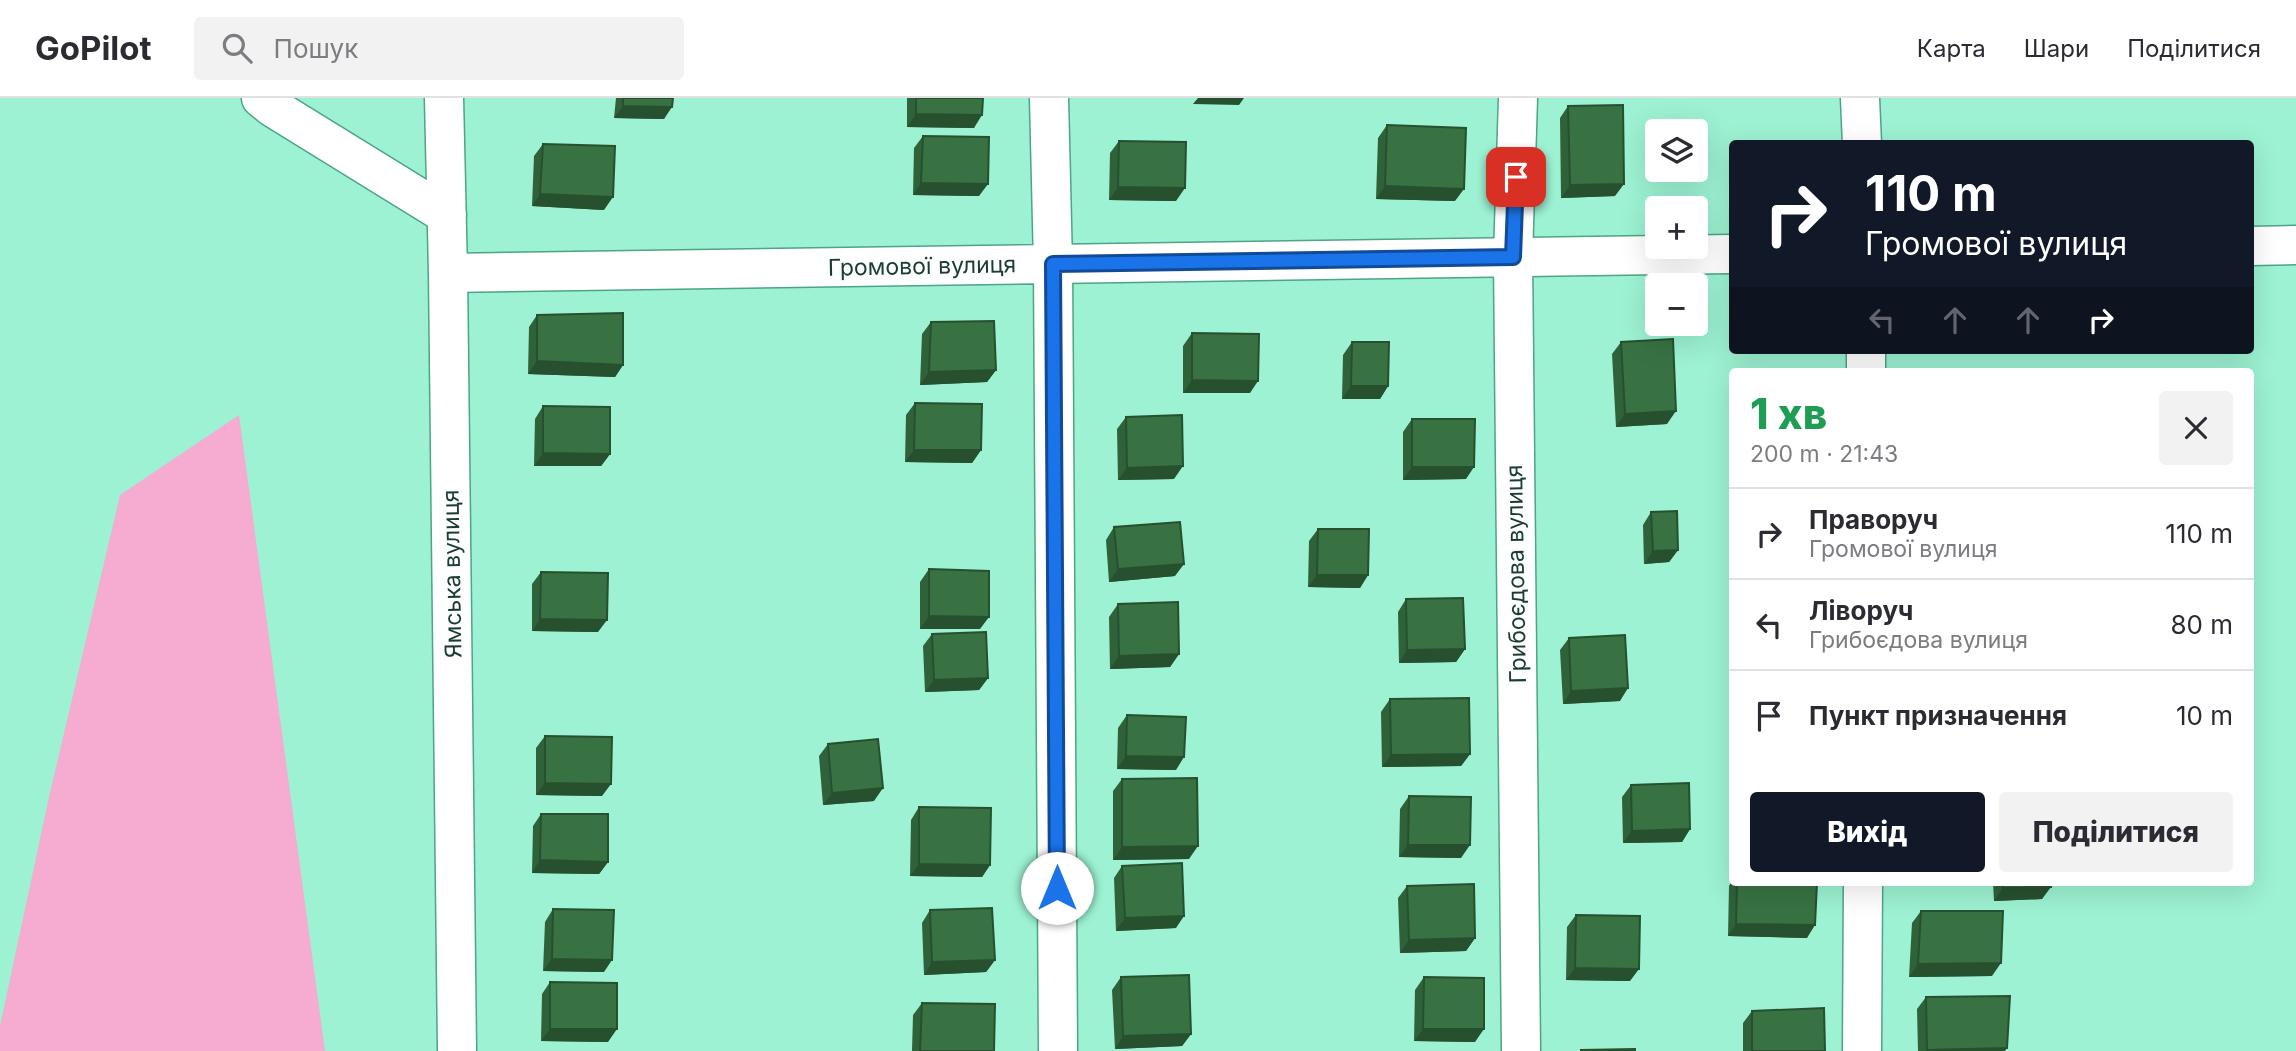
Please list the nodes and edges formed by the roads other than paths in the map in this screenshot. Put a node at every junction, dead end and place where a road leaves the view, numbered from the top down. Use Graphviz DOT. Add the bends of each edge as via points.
graph roads {
  1 [pos="261,98"];
  2 [pos="443,98"];
  3 [pos="1049,98"];
  4 [pos="1518,98"];
  5 [pos="1860,98"];
  6 [pos="1861,140"];
  7 [pos="447,215"];
  8 [pos="2296,245"];
  9 [pos="2254,246"];
  10 [pos="1729,254"];
  11 [pos="1513,257"];
  12 [pos="1053,264"];
  13 [pos="448,273"];
  14 [pos="1863,886"];
  15 [pos="457,1051"];
  16 [pos="1058,1051"];
  17 [pos="1521,1051"];
  18 [pos="1862,1051"];
  1 -- 7 [label="street"];
  2 -- 7 [label="street, Ямська вулиця"];
  3 -- 12 [label="street"];
  4 -- 11 [label="street, Грибоєдова вулиця"];
  5 -- 6 [label="street"];
  7 -- 13 [label="street, Ямська вулиця"];
  8 -- 9 [label="street"];
  10 -- 11 [label="street, Громової вулиця"];
  11 -- 12 [label="street, Громової вулиця"];
  11 -- 17 [label="street, Грибоєдова вулиця"];
  12 -- 13 [label="street, Громової вулиця"];
  12 -- 16 [label="street"];
  13 -- 15 [label="street, Ямська вулиця"];
  14 -- 18 [label="street"];
}
